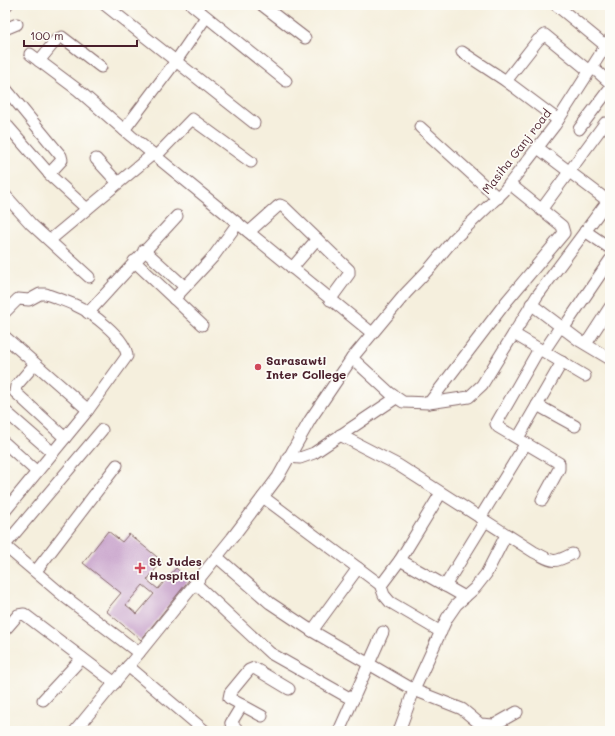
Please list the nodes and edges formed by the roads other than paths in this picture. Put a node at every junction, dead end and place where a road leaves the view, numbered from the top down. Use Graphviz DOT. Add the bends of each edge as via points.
graph roads {
  1 [pos="105,5"];
  2 [pos="192,5"];
  3 [pos="262,5"];
  4 [pos="556,5"];
  5 [pos="206,17"];
  6 [pos="18,24"];
  7 [pos="5,29"];
  8 [pos="305,38"];
  9 [pos="608,42"];
  10 [pos="462,52"];
  11 [pos="30,54"];
  12 [pos="39,61"];
  13 [pos="176,61"];
  14 [pos="101,67"];
  15 [pos="590,69"];
  16 [pos="286,81"];
  17 [pos="506,81"];
  18 [pos="610,83"];
  19 [pos="5,88"];
  20 [pos="610,88"];
  21 [pos="558,120"];
  22 [pos="5,123"];
  23 [pos="254,123"];
  24 [pos="606,123"];
  25 [pos="420,127"];
  26 [pos="579,129"];
  27 [pos="124,130"];
  28 [pos="538,148"];
  29 [pos="155,155"];
  30 [pos="96,159"];
  31 [pos="251,162"];
  32 [pos="570,172"];
  33 [pos="49,174"];
  34 [pos="118,183"];
  35 [pos="510,184"];
  36 [pos="5,195"];
  37 [pos="498,198"];
  38 [pos="609,199"];
  39 [pos="87,209"];
  40 [pos="541,210"];
  41 [pos="177,216"];
  42 [pos="238,223"];
  43 [pos="585,231"];
  44 [pos="249,232"];
  45 [pos="317,239"];
  46 [pos="50,240"];
  47 [pos="610,248"];
  48 [pos="144,250"];
  49 [pos="610,260"];
  50 [pos="134,262"];
  51 [pos="292,268"];
  52 [pos="89,277"];
  53 [pos="185,286"];
  54 [pos="174,299"];
  55 [pos="330,300"];
  56 [pos="531,304"];
  57 [pos="610,307"];
  58 [pos="5,312"];
  59 [pos="88,313"];
  60 [pos="202,324"];
  61 [pos="562,328"];
  62 [pos="372,333"];
  63 [pos="514,334"];
  64 [pos="5,337"];
  65 [pos="586,344"];
  66 [pos="542,350"];
  67 [pos="352,358"];
  68 [pos="610,359"];
  69 [pos="562,362"];
  70 [pos="35,364"];
  71 [pos="585,376"];
  72 [pos="396,398"];
  73 [pos="429,403"];
  74 [pos="537,405"];
  75 [pos="88,410"];
  76 [pos="5,411"];
  77 [pos="575,426"];
  78 [pos="102,430"];
  79 [pos="340,435"];
  80 [pos="65,438"];
  81 [pos="522,441"];
  82 [pos="5,443"];
  83 [pos="53,453"];
  84 [pos="288,457"];
  85 [pos="117,465"];
  86 [pos="37,472"];
  87 [pos="441,493"];
  88 [pos="263,497"];
  89 [pos="542,500"];
  90 [pos="5,510"];
  91 [pos="483,520"];
  92 [pos="506,534"];
  93 [pos="5,545"];
  94 [pos="572,554"];
  95 [pos="217,557"];
  96 [pos="400,560"];
  97 [pos="358,568"];
  98 [pos="36,571"];
  99 [pos="196,584"];
  100 [pos="380,584"];
  101 [pos="445,586"];
  102 [pos="465,598"];
  103 [pos="5,630"];
  104 [pos="312,631"];
  105 [pos="383,632"];
  106 [pos="441,632"];
  107 [pos="139,654"];
  108 [pos="82,658"];
  109 [pos="370,664"];
  110 [pos="128,666"];
  111 [pos="115,683"];
  112 [pos="289,689"];
  113 [pos="414,690"];
  114 [pos="43,700"];
  115 [pos="353,700"];
  116 [pos="242,705"];
  117 [pos="517,712"];
  118 [pos="262,716"];
  119 [pos="192,727"];
  120 [pos="74,731"];
  121 [pos="205,731"];
  122 [pos="240,731"];
  123 [pos="339,731"];
  124 [pos="399,731"];
  1 -- 13 [label="street"];
  2 -- 5 [label="street"];
  3 -- 8 [label="street"];
  4 -- 9 [label="street"];
  5 -- 13 [label="street"];
  5 -- 16 [label="street"];
  6 -- 7 [label="street"];
  9 -- 15 [label="street, Masiha Ganj road"];
  10 -- 17 [label="street"];
  11 -- 12 [label="street"];
  12 -- 14 [label="street" via="57,38 62,38"];
  12 -- 27 [label="street" via="78,90"];
  13 -- 23 [label="street"];
  13 -- 27 [label="street"];
  15 -- 17 [label="street" via="545,35 538,40"];
  15 -- 18 [label="street"];
  15 -- 21 [label="street, Masiha Ganj road"];
  17 -- 21 [label="street"];
  19 -- 33 [label="street" via="61,156 62,160"];
  20 -- 26 [label="street"];
  21 -- 28 [label="street, Masiha Ganj road"];
  22 -- 33 [label="street"];
  24 -- 32 [label="street"];
  25 -- 37 [label="street"];
  27 -- 29 [label="street"];
  28 -- 32 [label="street"];
  28 -- 35 [label="street, Masiha Ganj road"];
  29 -- 31 [label="street" via="192,119"];
  29 -- 34 [label="street"];
  29 -- 42 [label="street"];
  30 -- 34 [label="street"];
  32 -- 38 [label="street"];
  32 -- 40 [label="street"];
  33 -- 39 [label="street"];
  34 -- 39 [label="street"];
  35 -- 37 [label="street, Masiha Ganj road"];
  35 -- 40 [label="street"];
  36 -- 46 [label="street" via="31,224"];
  37 -- 62 [label="street, Masiha Ganj road" via="453,240"];
  38 -- 43 [label="street"];
  39 -- 46 [label="street"];
  40 -- 73 [label="street" via="562,226 564,233 506,302"];
  41 -- 48 [label="street"];
  42 -- 44 [label="street"];
  42 -- 53 [label="street" via="213,257"];
  43 -- 47 [label="street"];
  43 -- 56 [label="street"];
  44 -- 45 [label="street" via="280,205"];
  44 -- 51 [label="street"];
  45 -- 51 [label="street"];
  45 -- 55 [label="street" via="349,270"];
  46 -- 52 [label="street"];
  48 -- 50 [label="street"];
  48 -- 53 [label="street"];
  49 -- 61 [label="street"];
  50 -- 54 [label="street"];
  50 -- 59 [label="street"];
  51 -- 55 [label="street"];
  53 -- 54 [label="street"];
  54 -- 60 [label="street"];
  55 -- 62 [label="street"];
  56 -- 61 [label="street"];
  56 -- 63 [label="street"];
  57 -- 65 [label="street"];
  58 -- 59 [label="street" via="18,299 29,300 41,293 76,305"];
  59 -- 75 [label="street" via="114,333 127,352 125,360"];
  61 -- 65 [label="street"];
  61 -- 66 [label="street"];
  62 -- 67 [label="street, Masiha Ganj road"];
  63 -- 66 [label="street"];
  63 -- 73 [label="street" via="475,393 463,399"];
  64 -- 70 [label="street"];
  65 -- 68 [label="street"];
  66 -- 69 [label="street"];
  66 -- 81 [label="street" via="496,424"];
  67 -- 72 [label="street"];
  67 -- 84 [label="street, Masiha Ganj road"];
  69 -- 71 [label="street"];
  69 -- 74 [label="street"];
  70 -- 75 [label="street"];
  70 -- 80 [label="street" via="16,386 15,392"];
  72 -- 73 [label="street" via="410,403"];
  72 -- 79 [label="street"];
  74 -- 77 [label="street"];
  74 -- 81 [label="street"];
  75 -- 80 [label="street"];
  76 -- 83 [label="street"];
  78 -- 93 [label="street"];
  79 -- 84 [label="street" via="306,457"];
  79 -- 87 [label="street" via="398,465"];
  80 -- 83 [label="street"];
  81 -- 89 [label="street" via="556,460 560,466"];
  81 -- 91 [label="street"];
  82 -- 86 [label="street"];
  83 -- 86 [label="street"];
  84 -- 88 [label="street, Masiha Ganj road" via="278,477"];
  85 -- 98 [label="street"];
  86 -- 90 [label="street"];
  87 -- 91 [label="street"];
  87 -- 96 [label="street"];
  88 -- 95 [label="street, Masiha Ganj road"];
  88 -- 97 [label="street"];
  91 -- 92 [label="street"];
  91 -- 101 [label="street"];
  92 -- 94 [label="street" via="552,561 556,562"];
  92 -- 102 [label="street" via="486,574"];
  93 -- 98 [label="street"];
  95 -- 99 [label="street, Masiha Ganj road"];
  95 -- 104 [label="street" via="270,603"];
  96 -- 100 [label="street" via="386,581"];
  96 -- 101 [label="street"];
  97 -- 100 [label="street"];
  97 -- 104 [label="street"];
  98 -- 107 [label="street" via="65,597"];
  99 -- 107 [label="street, Masiha Ganj road"];
  99 -- 115 [label="street" via="270,653"];
  100 -- 106 [label="street" via="390,602"];
  101 -- 102 [label="street"];
  102 -- 106 [label="street" via="452,610"];
  103 -- 108 [label="street" via="18,614 24,614"];
  104 -- 109 [label="street"];
  105 -- 109 [label="street"];
  106 -- 113 [label="street"];
  107 -- 110 [label="street, Masiha Ganj road"];
  108 -- 111 [label="street"];
  108 -- 114 [label="street"];
  109 -- 113 [label="street"];
  109 -- 115 [label="street"];
  110 -- 111 [label="street, Masiha Ganj road"];
  110 -- 119 [label="street"];
  111 -- 120 [label="street, Masiha Ganj road"];
  112 -- 116 [label="street" via="250,668 229,696"];
  113 -- 117 [label="street" via="462,709 483,725 494,725"];
  113 -- 124 [label="street"];
  115 -- 123 [label="street"];
  116 -- 118 [label="street"];
  116 -- 122 [label="street" via="231,723"];
  119 -- 121 [label="street"];
}
